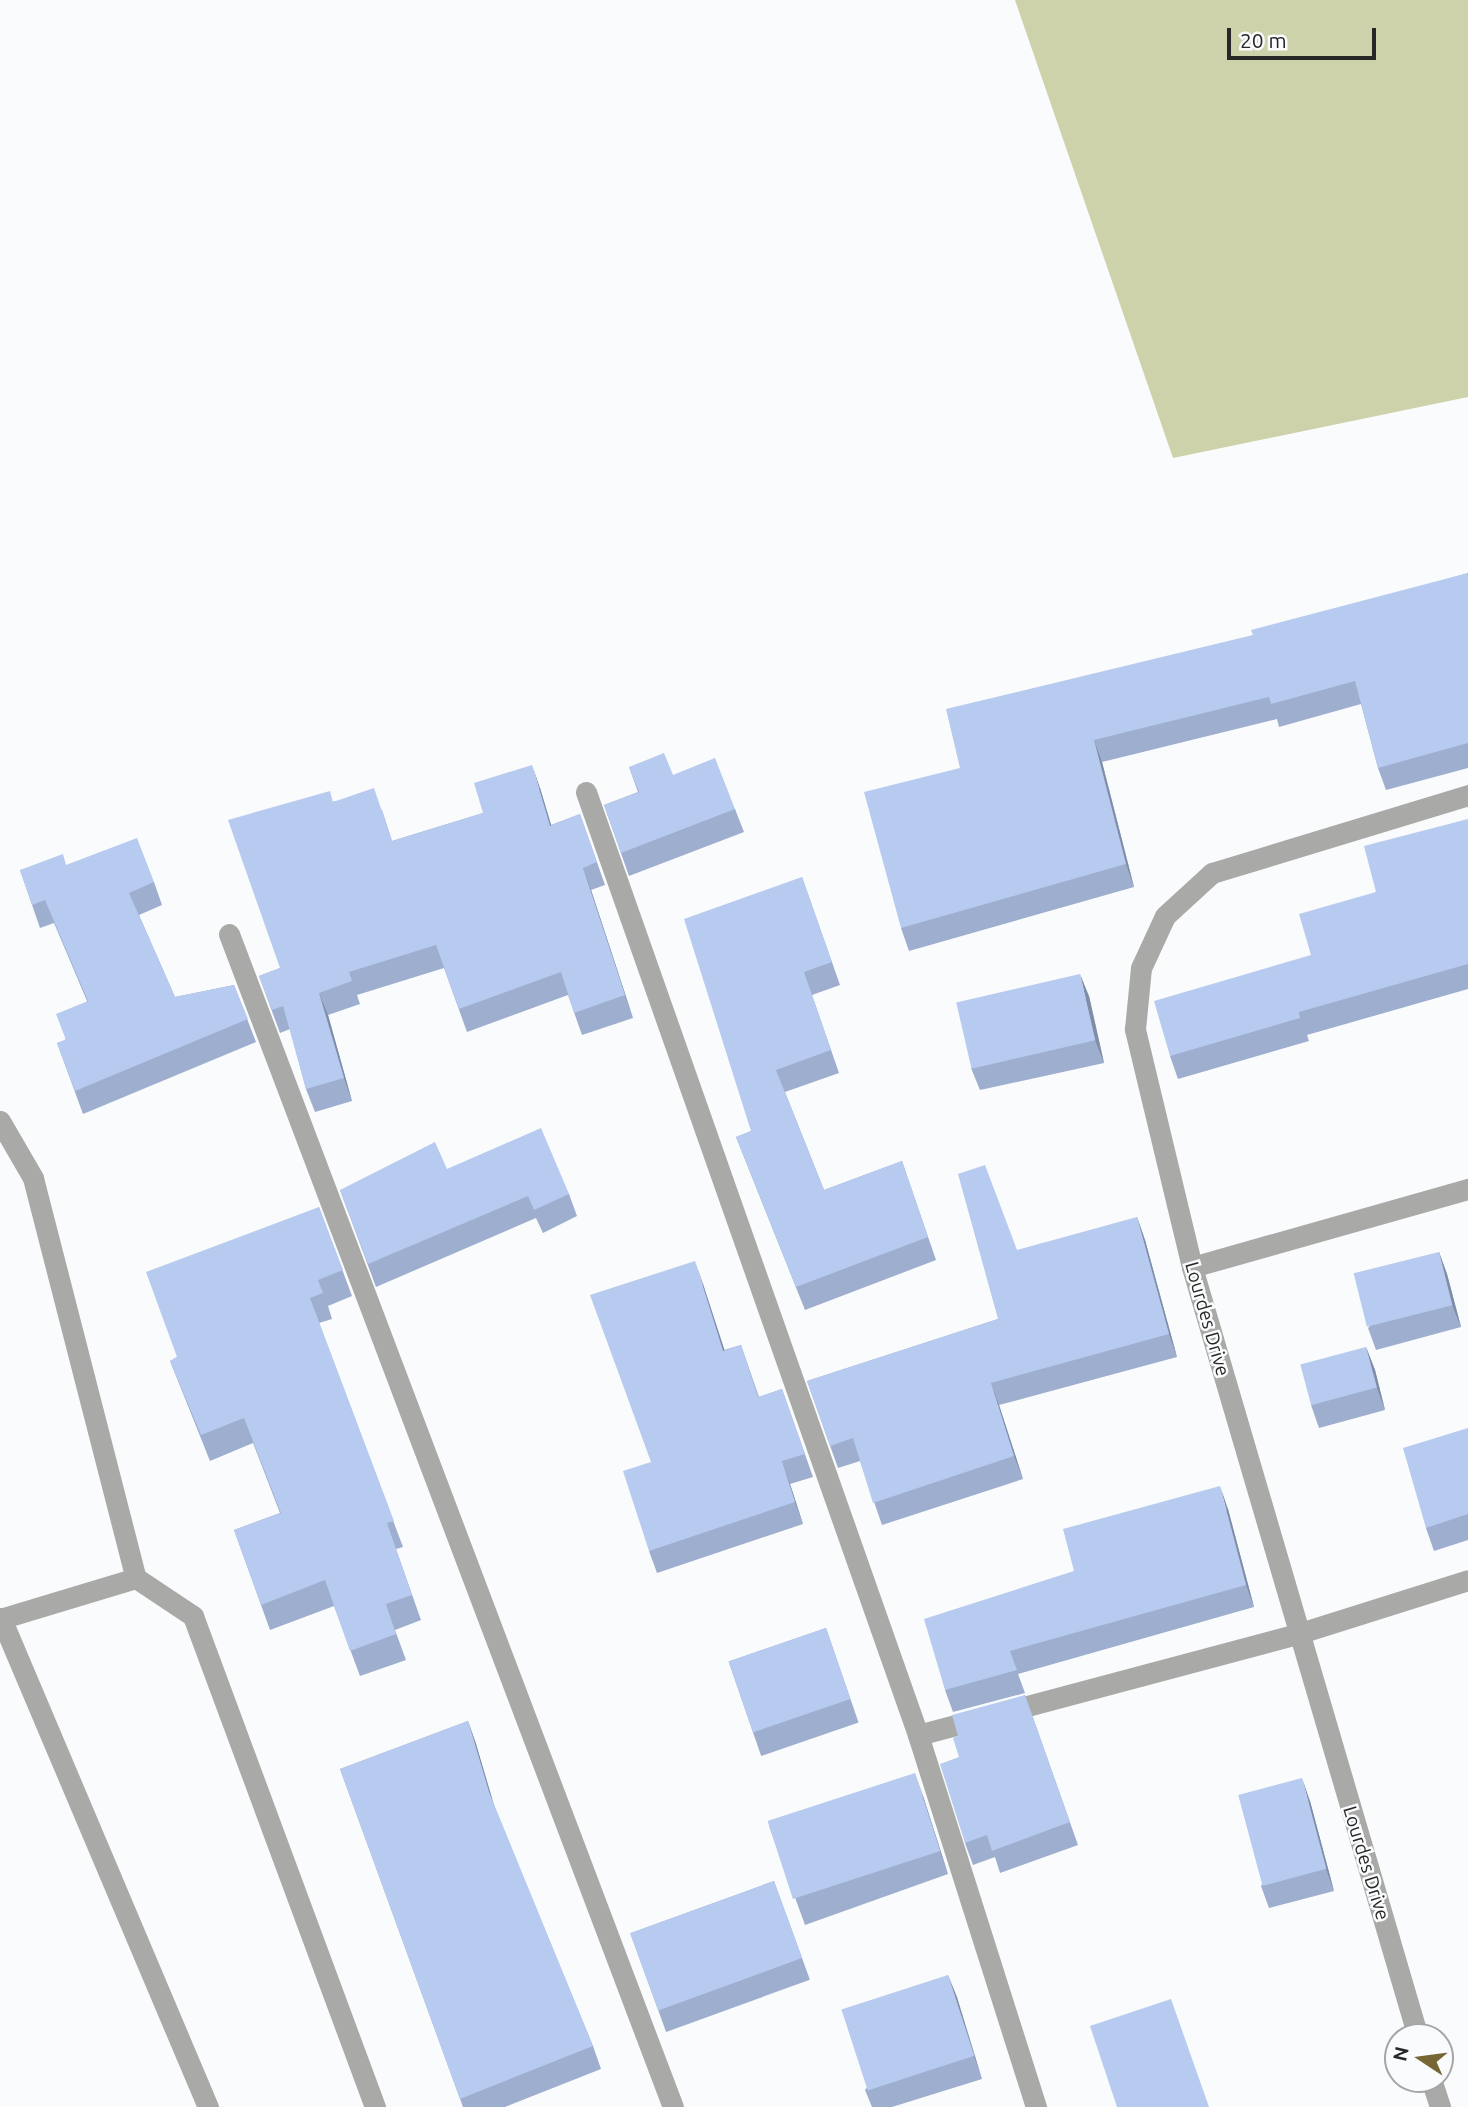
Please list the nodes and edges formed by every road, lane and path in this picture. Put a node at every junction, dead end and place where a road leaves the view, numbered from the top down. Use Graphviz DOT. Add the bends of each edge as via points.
graph roads {
  1 [pos="586,792"];
  2 [pos="1468,795"];
  3 [pos="229,934"];
  4 [pos="0,1121"];
  5 [pos="1468,1189"];
  6 [pos="1192,1267"];
  7 [pos="136,1578"];
  8 [pos="1468,1580"];
  9 [pos="1,1618"];
  10 [pos="1297,1634"];
  11 [pos="918,1735"];
  12 [pos="1415,2023"];
  13 [pos="208,2107"];
  14 [pos="375,2107"];
  15 [pos="673,2107"];
  16 [pos="1036,2107"];
  1 -- 11 [label="street"];
  2 -- 6 [label="street, Lourdes Drive" via="1212,873 1165,916 1142,968 1135,1029"];
  3 -- 15 [label="street"];
  4 -- 7 [label="street" via="33,1178"];
  5 -- 6 [label="street"];
  6 -- 10 [label="street, Lourdes Drive"];
  7 -- 9 [label="street"];
  7 -- 14 [label="street" via="193,1616"];
  8 -- 10 [label="street"];
  9 -- 13 [label="street"];
  10 -- 11 [label="street"];
  10 -- 12 [label="street, Lourdes Drive"];
  11 -- 16 [label="street"];
}
